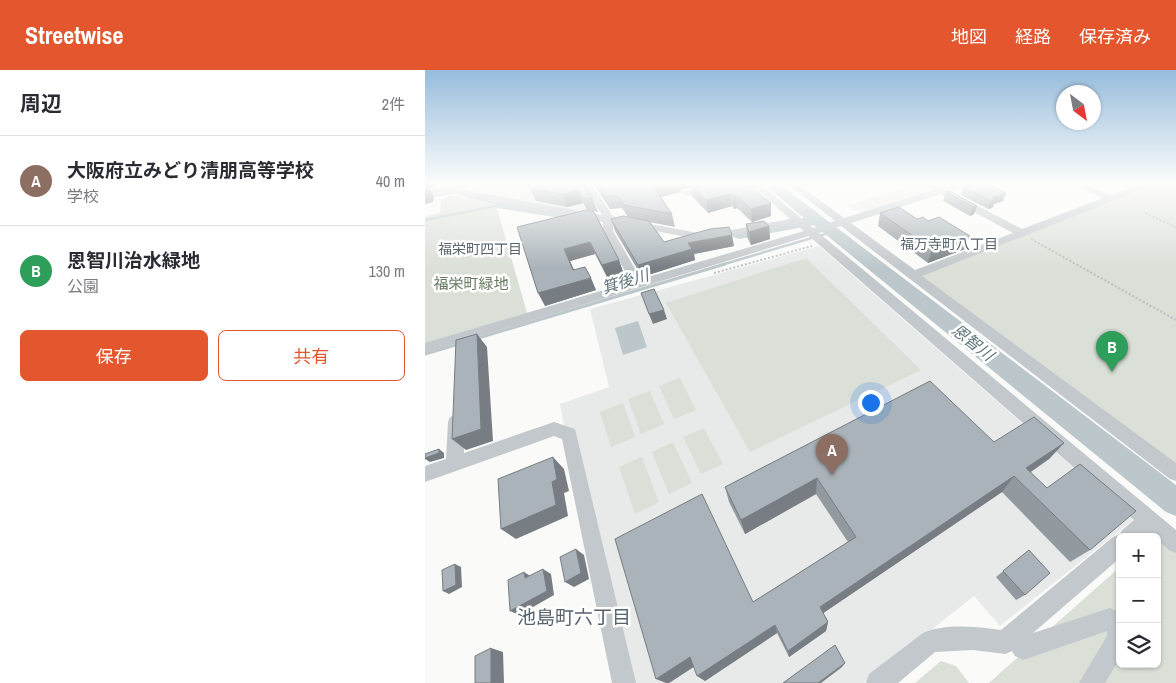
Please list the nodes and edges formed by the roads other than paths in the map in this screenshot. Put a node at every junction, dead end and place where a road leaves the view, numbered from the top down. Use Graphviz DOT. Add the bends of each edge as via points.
graph roads {
  1 [pos="560,212"];
  2 [pos="603,212"];
  3 [pos="788,212"];
  4 [pos="827,212"];
  5 [pos="877,212"];
  6 [pos="982,212"];
  7 [pos="1075,212"];
  8 [pos="608,221"];
  9 [pos="842,223"];
  10 [pos="809,229"];
  11 [pos="1021,233"];
  12 [pos="913,275"];
  13 [pos="638,284"];
  14 [pos="425,348"];
  15 [pos="456,406"];
  16 [pos="455,464"];
  17 [pos="1176,473"];
  18 [pos="425,474"];
  19 [pos="1149,520"];
  20 [pos="1134,533"];
  21 [pos="1176,542"];
  22 [pos="1116,547"];
  23 [pos="1116,625"];
  24 [pos="1116,642"];
  25 [pos="1023,648"];
  26 [pos="624,683"];
  27 [pos="878,683"];
  28 [pos="1091,683"];
  1 -- 8 [label="street"];
  2 -- 8 [label="street"];
  3 -- 10 [label="street"];
  4 -- 9 [label="street"];
  5 -- 9 [label="street"];
  6 -- 11 [label="street"];
  7 -- 11 [label="street"];
  8 -- 10 [label="street" via="698,236"];
  8 -- 13 [label="street" via="608,231"];
  9 -- 10 [label="street"];
  9 -- 12 [label="street"];
  10 -- 13 [label="street"];
  10 -- 19 [label="street"];
  11 -- 12 [label="street"];
  12 -- 17 [label="street"];
  13 -- 14 [label="street"];
  15 -- 16 [label="street"];
  16 -- 18 [label="street"];
  16 -- 26 [label="street" via="554,429 569,434"];
  19 -- 20 [label="street"];
  19 -- 21 [label="street"];
  22 -- 27 [label="street" via="1005,642 973,638 931,641"];
  23 -- 25 [label="street" via="1110,619"];
  24 -- 28 [label="street"];
}
